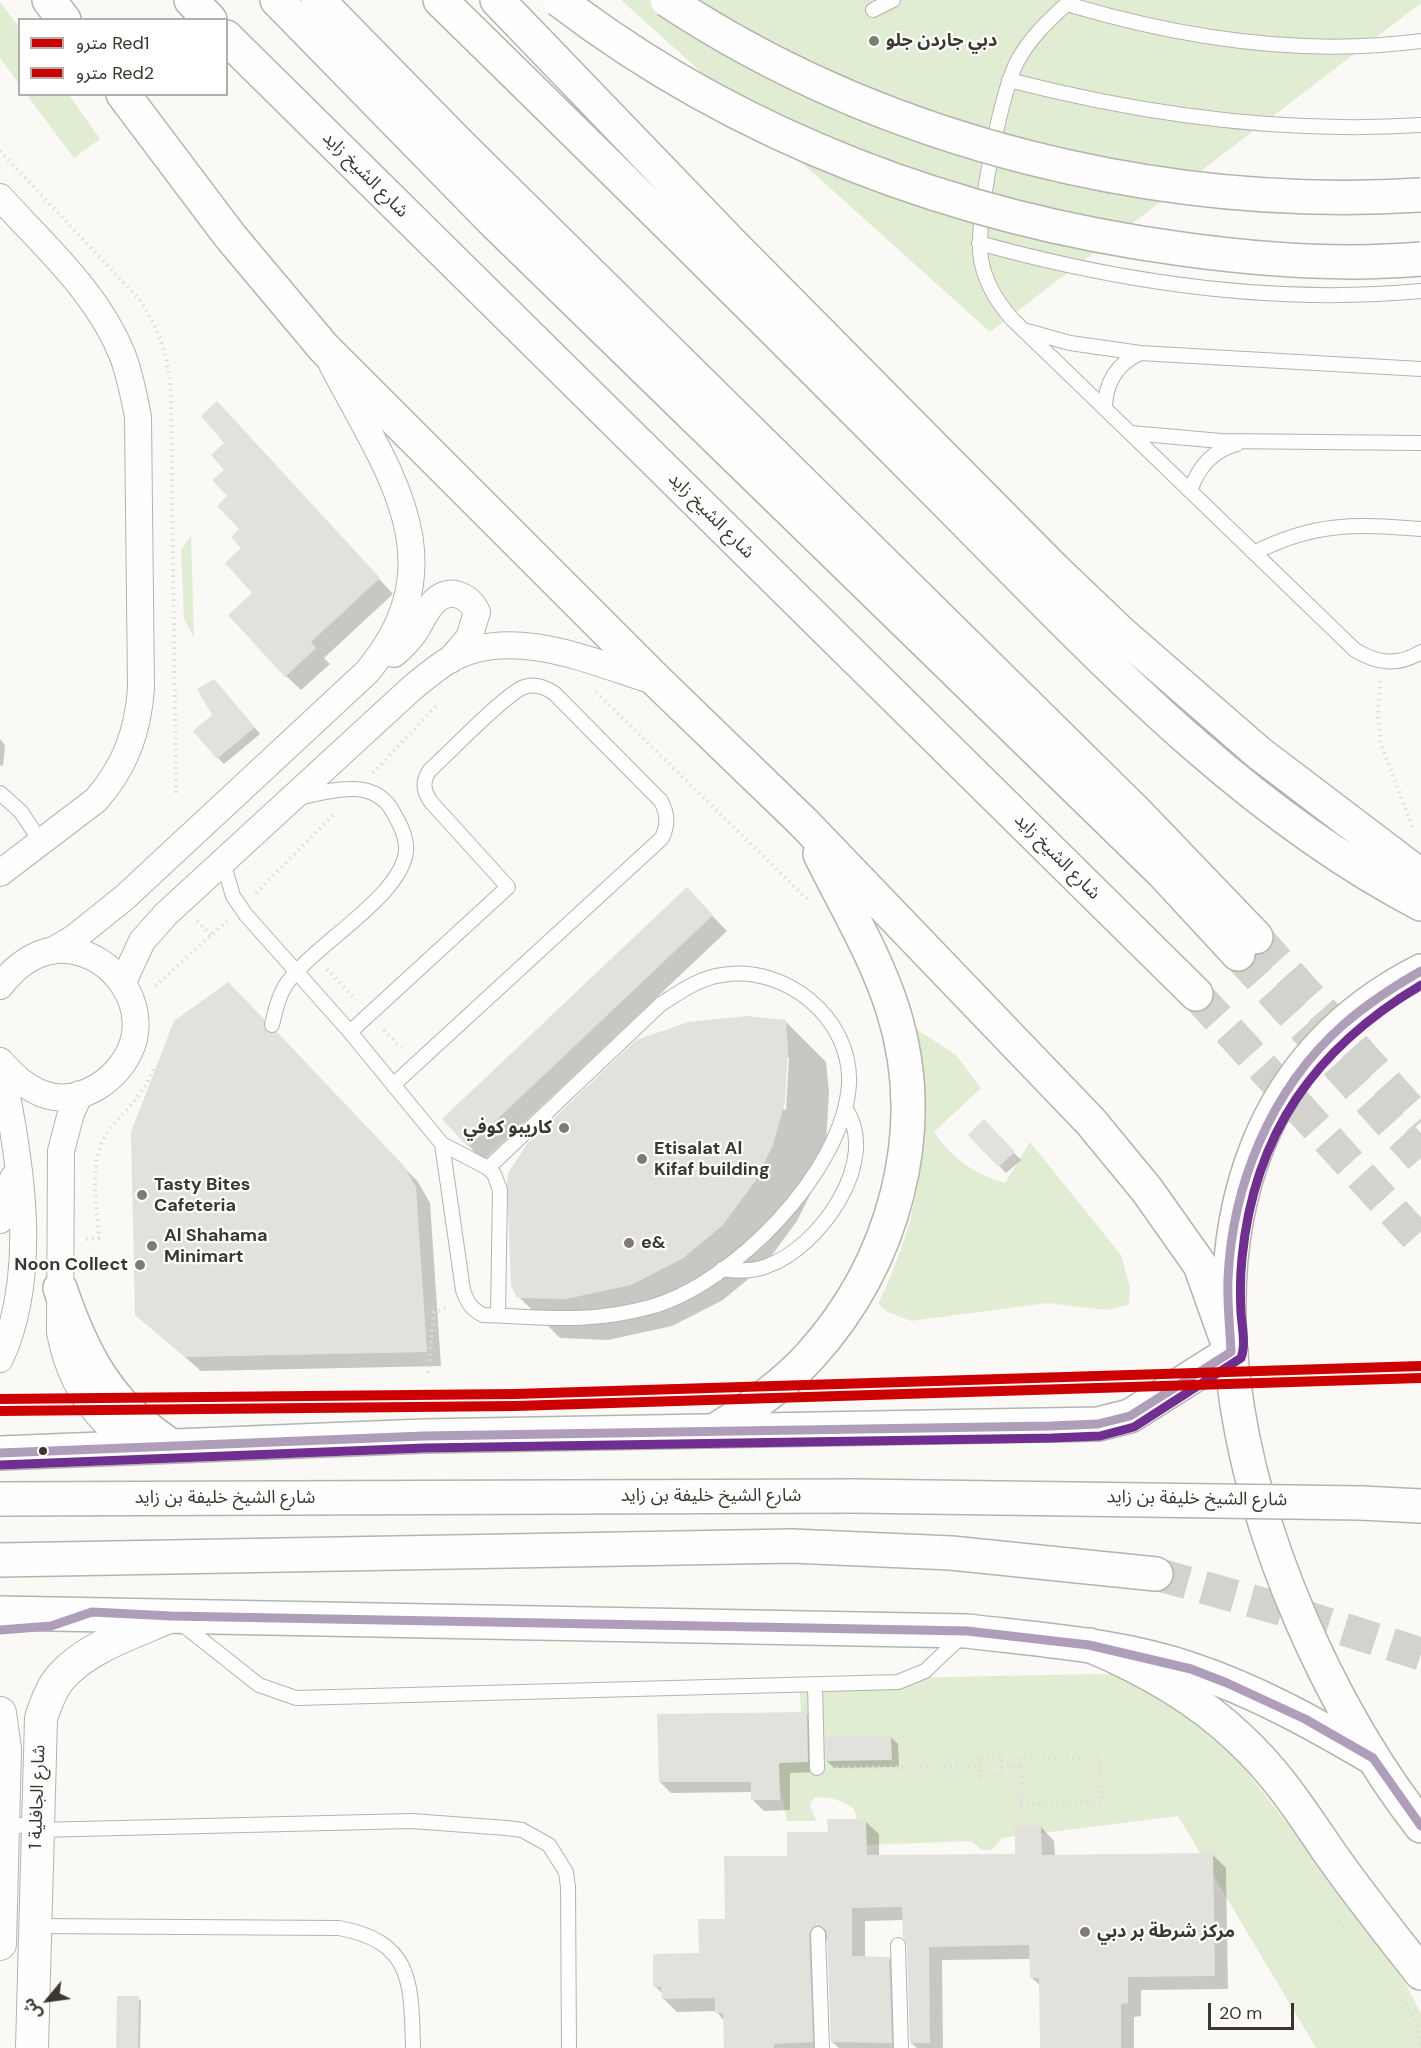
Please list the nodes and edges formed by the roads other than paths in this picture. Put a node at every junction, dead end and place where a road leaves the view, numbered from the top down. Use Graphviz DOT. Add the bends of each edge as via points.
graph roads {
  1 [pos="49,0"];
  2 [pos="190,0"];
  3 [pos="277,0"];
  4 [pos="318,0"];
  5 [pos="440,0"];
  6 [pos="496,0"];
  7 [pos="559,0"];
  8 [pos="667,0"];
  9 [pos="893,0"];
  10 [pos="1069,2"];
  11 [pos="873,10"];
  12 [pos="62,18"];
  13 [pos="208,18"];
  14 [pos="228,39"];
  15 [pos="1421,41"];
  16 [pos="1009,80"];
  17 [pos="125,96"];
  18 [pos="1421,125"];
  19 [pos="1421,195"];
  20 [pos="0,197"];
  21 [pos="979,243"];
  22 [pos="1421,259"];
  23 [pos="1421,291"];
  24 [pos="1024,331"];
  25 [pos="324,348"];
  26 [pos="1140,353"];
  27 [pos="1421,369"];
  28 [pos="1105,409"];
  29 [pos="1131,433"];
  30 [pos="1251,441"];
  31 [pos="1421,443"];
  32 [pos="1190,491"];
  33 [pos="1421,529"];
  34 [pos="1254,553"];
  35 [pos="1421,652"];
  36 [pos="450,660"];
  37 [pos="367,672"];
  38 [pos="658,682"];
  39 [pos="0,793"];
  40 [pos="293,799"];
  41 [pos="804,823"];
  42 [pos="41,842"];
  43 [pos="223,862"];
  44 [pos="0,873"];
  45 [pos="1421,876"];
  46 [pos="1421,904"];
  47 [pos="52,951"];
  48 [pos="297,971"];
  49 [pos="1421,971"];
  50 [pos="123,982"];
  51 [pos="0,986"];
  52 [pos="1196,994"];
  53 [pos="272,1024"];
  54 [pos="350,1032"];
  55 [pos="0,1061"];
  56 [pos="393,1085"];
  57 [pos="80,1094"];
  58 [pos="845,1108"];
  59 [pos="442,1144"];
  60 [pos="18,1164"];
  61 [pos="488,1168"];
  62 [pos="0,1220"];
  63 [pos="722,1269"];
  64 [pos="60,1288"];
  65 [pos="498,1315"];
  66 [pos="1232,1352"];
  67 [pos="0,1359"];
  68 [pos="714,1431"];
  69 [pos="170,1445"];
  70 [pos="132,1446"];
  71 [pos="0,1453"];
  72 [pos="0,1499"];
  73 [pos="1421,1506"];
  74 [pos="0,1560"];
  75 [pos="1156,1574"];
  76 [pos="0,1612"];
  77 [pos="92,1612"];
  78 [pos="171,1616"];
  79 [pos="0,1630"];
  80 [pos="967,1631"];
  81 [pos="1089,1645"];
  82 [pos="815,1685"];
  83 [pos="0,1713"];
  84 [pos="1373,1758"];
  85 [pos="817,1768"];
  86 [pos="1421,1826"];
  87 [pos="5,1830"];
  88 [pos="37,1830"];
  89 [pos="35,1926"];
  90 [pos="818,1934"];
  91 [pos="0,1944"];
  92 [pos="898,1945"];
  93 [pos="1421,1972"];
  94 [pos="32,2048"];
  95 [pos="413,2048"];
  96 [pos="568,2048"];
  97 [pos="822,2048"];
  98 [pos="901,2048"];
  1 -- 12 [label="main road"];
  2 -- 13 [label="main road"];
  3 -- 4 [label="main road" via="492,220 1163,873 1247,945 1126,802"];
  5 -- 46 [label="main road" via="1143,696 1292,822"];
  6 -- 45 [label="main road" via="1055,570 1189,694 1336,814"];
  7 -- 22 [label="main road, bridge" via="648,62 779,134 858,167 980,208 1076,232 1218,254 1295,260"];
  8 -- 19 [label="main road, bridge" via="734,40 856,99 985,146 1053,164 1191,189 1260,196"];
  9 -- 11 [label="lane"];
  10 -- 15 [label="lane" via="1163,29 1262,44 1362,46"];
  10 -- 16 [label="lane" via="1038,30"];
  14 -- 52 [label="main road, شارع الشيخ زايد"];
  16 -- 18 [label="lane" via="1114,105 1200,119 1330,128"];
  16 -- 21 [label="lane"];
  17 -- 25 [label="main road" via="248,260"];
  20 -- 42 [label="street" via="78,282 104,318 122,354 138,417 141,688 135,730 109,785 96,800"];
  21 -- 23 [label="lane" via="1095,273 1214,290 1334,295"];
  21 -- 24 [label="lane" via="992,292"];
  24 -- 26 [label="lane" via="1070,343"];
  24 -- 28 [label="lane"];
  25 -- 37 [label="street" via="389,474 406,512 411,536 413,559 406,606 393,637"];
  25 -- 38 [label="main road"];
  26 -- 27 [label="lane"];
  26 -- 28 [label="lane" via="1113,375"];
  28 -- 29 [label="lane"];
  29 -- 30 [label="lane"];
  29 -- 32 [label="lane"];
  30 -- 31 [label="lane"];
  30 -- 32 [label="lane" via="1231,446 1209,459 1200,468"];
  32 -- 34 [label="lane"];
  33 -- 34 [label="lane" via="1351,524 1326,527 1301,532"];
  34 -- 35 [label="lane" via="1355,650 1382,662 1396,662"];
  36 -- 37 [label="street" via="469,638 477,612 471,600 460,594 447,594 436,600 403,647"];
  36 -- 38 [label="street" via="483,648 518,645 542,648"];
  36 -- 40 [label="street" via="412,688"];
  37 -- 47 [label="street" via="124,898"];
  38 -- 41 [label="main road"];
  39 -- 42 [label="lane" via="21,812"];
  40 -- 43 [label="street"];
  40 -- 48 [label="lane" via="347,788 373,793 391,807 402,829 406,851 398,874 384,892"];
  41 -- 66 [label="main road" via="1130,1168 1200,1265"];
  41 -- 68 [label="main road" via="870,955 893,1012 906,1072 908,1108 902,1179 881,1246 831,1332 789,1376 748,1410"];
  42 -- 44 [label="street"];
  43 -- 48 [label="lane" via="240,907"];
  43 -- 50 [label="street" via="153,927 136,951"];
  47 -- 50 [label="street" via="92,956"];
  47 -- 51 [label="street" via="31,957 13,969"];
  48 -- 53 [label="lane" via="276,1004"];
  48 -- 54 [label="lane"];
  49 -- 66 [label="main road" via="1386,988 1311,1055 1281,1096 1258,1142 1242,1189 1232,1239 1228,1280"];
  50 -- 57 [label="street" via="134,1009 134,1039 122,1066 101,1086"];
  54 -- 56 [label="lane"];
  54 -- 56 [label="lane" via="508,887 431,802 424,783 430,770 516,691 536,685 546,687 661,801 666,829 662,838"];
  55 -- 57 [label="street" via="19,1082 45,1095"];
  55 -- 60 [label="street"];
  56 -- 59 [label="lane"];
  57 -- 64 [label="street" via="70,1113 61,1151"];
  58 -- 61 [label="lane" via="847,1058 839,1034 822,1011 800,992 779,982 749,974 722,975 692,984 661,1004"];
  58 -- 63 [label="lane" via="830,1148 811,1180 747,1251"];
  58 -- 63 [label="lane" via="856,1129 856,1152 849,1180 818,1229 769,1266 738,1271"];
  59 -- 61 [label="lane"];
  59 -- 65 [label="lane" via="466,1301 483,1315"];
  60 -- 62 [label="street"];
  60 -- 67 [label="street" via="21,1293"];
  61 -- 65 [label="lane" via="500,1190"];
  63 -- 65 [label="lane" via="702,1283 652,1306 603,1317 564,1320"];
  64 -- 69 [label="main road" via="79,1338 110,1392 129,1414"];
  64 -- 70 [label="street" via="60,1332 71,1375 95,1414"];
  66 -- 68 [label="main road" via="1130,1416 1098,1424"];
  66 -- 84 [label="main road" via="1249,1462 1279,1565 1310,1641"];
  68 -- 69 [label="main road"];
  69 -- 70 [label="main road"];
  70 -- 71 [label="main road"];
  72 -- 73 [label="main road, شارع الشيخ خليفة بن زايد, bridge" via="855,1496"];
  74 -- 75 [label="main road" via="792,1546 951,1553"];
  76 -- 77 [label="main road"];
  77 -- 78 [label="main road"];
  77 -- 79 [label="main road" via="51,1626"];
  78 -- 80 [label="main road"];
  78 -- 82 [label="lane" via="259,1685 296,1698"];
  78 -- 88 [label="street, شارع الجافلية 1" via="85,1658 62,1676 51,1693 41,1718"];
  80 -- 81 [label="main road"];
  80 -- 82 [label="lane" via="936,1662 912,1678"];
  81 -- 84 [label="main road" via="1191,1669 1227,1683 1305,1719"];
  81 -- 93 [label="main road" via="1153,1675 1212,1714 1239,1738 1287,1790"];
  82 -- 85 [label="lane"];
  83 -- 87 [label="street, شارع الجافلية 1" via="5,1749"];
  84 -- 86 [label="main road"];
  87 -- 88 [label="lane" via="21,1825"];
  87 -- 91 [label="street, شارع الجافلية 1"];
  88 -- 89 [label="street, شارع الجافلية 1"];
  88 -- 96 [label="lane" via="411,1821 529,1833 549,1845 566,1872"];
  89 -- 94 [label="street, شارع الجافلية 1"];
  89 -- 95 [label="lane" via="339,1928 364,1933 386,1945 402,1965 411,1989"];
  90 -- 97 [label="lane"];
  92 -- 98 [label="lane"];
}
